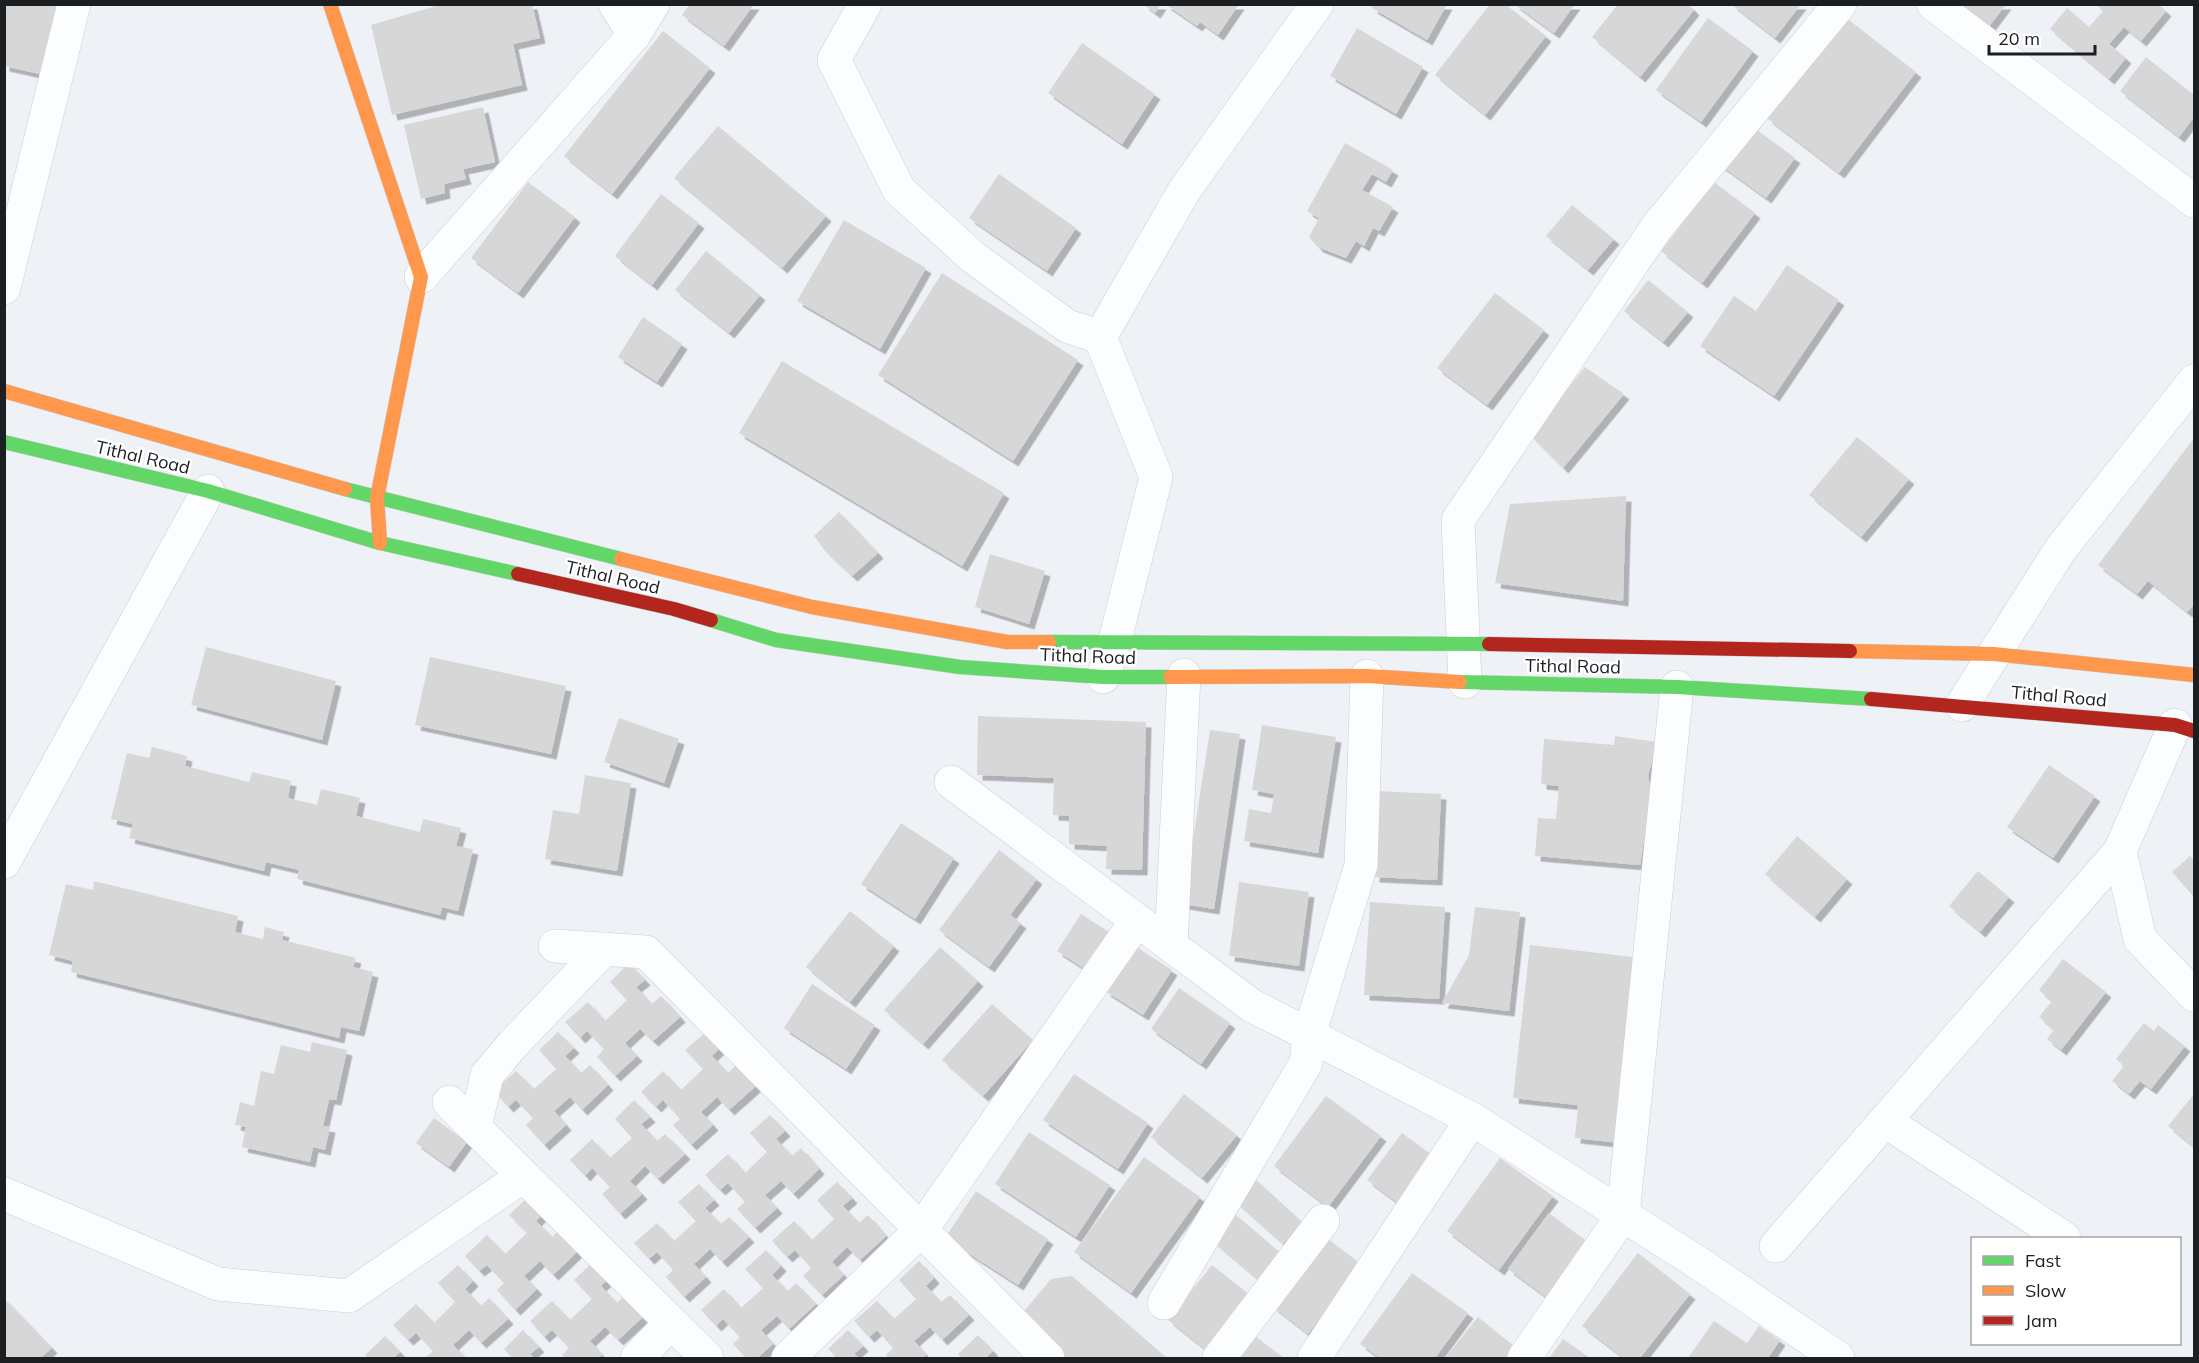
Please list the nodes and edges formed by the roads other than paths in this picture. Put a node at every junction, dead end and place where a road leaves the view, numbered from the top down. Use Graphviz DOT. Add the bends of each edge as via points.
graph roads {
  1 [pos="74,4"];
  2 [pos="330,4"];
  3 [pos="615,4"];
  4 [pos="653,4"];
  5 [pos="865,4"];
  6 [pos="1317,4"];
  7 [pos="1840,4"];
  8 [pos="1933,4"];
  9 [pos="634,35"];
  10 [pos="17,187"];
  11 [pos="2194,201"];
  12 [pos="421,277"];
  13 [pos="4,288"];
  14 [pos="1100,338"];
  15 [pos="2194,381"];
  16 [pos="4,391"];
  17 [pos="4,442"];
  18 [pos="208,491"];
  19 [pos="377,498"];
  20 [pos="380,543"];
  21 [pos="1114,644"];
  22 [pos="1463,644"];
  23 [pos="1994,654"];
  24 [pos="1184,675"];
  25 [pos="2194,675"];
  26 [pos="1367,676"];
  27 [pos="1103,677"];
  28 [pos="1465,682"];
  29 [pos="1677,687"];
  30 [pos="1962,705"];
  31 [pos="2185,728"];
  32 [pos="951,782"];
  33 [pos="2120,851"];
  34 [pos="4,862"];
  35 [pos="1137,920"];
  36 [pos="1171,945"];
  37 [pos="555,946"];
  38 [pos="604,949"];
  39 [pos="2194,995"];
  40 [pos="1309,1035"];
  41 [pos="449,1102"];
  42 [pos="1472,1119"];
  43 [pos="1885,1121"];
  44 [pos="475,1127"];
  45 [pos="523,1176"];
  46 [pos="4,1194"];
  47 [pos="1623,1215"];
  48 [pos="1323,1221"];
  49 [pos="921,1230"];
  50 [pos="2061,1237"];
  51 [pos="1776,1246"];
  52 [pos="1164,1303"];
  53 [pos="671,1323"];
  54 [pos="638,1359"];
  55 [pos="707,1359"];
  56 [pos="788,1359"];
  57 [pos="1048,1359"];
  58 [pos="1219,1359"];
  59 [pos="1314,1359"];
  60 [pos="1524,1359"];
  61 [pos="1838,1359"];
  1 -- 10 [label="street"];
  2 -- 12 [label="main road"];
  3 -- 9 [label="street"];
  4 -- 9 [label="street"];
  5 -- 14 [label="street" via="834,60 899,190 974,258 1067,326"];
  6 -- 14 [label="street" via="1184,191"];
  7 -- 22 [label="street" via="1657,226 1458,520"];
  8 -- 11 [label="street"];
  9 -- 12 [label="street"];
  10 -- 13 [label="street"];
  12 -- 19 [label="main road"];
  14 -- 21 [label="street" via="1156,477"];
  15 -- 23 [label="street" via="2060,550"];
  16 -- 19 [label="main road"];
  17 -- 18 [label="main road, Tithal Road"];
  18 -- 20 [label="main road, Tithal Road"];
  18 -- 34 [label="street"];
  19 -- 20 [label="main road"];
  19 -- 21 [label="main road" via="812,607 1007,642"];
  20 -- 27 [label="main road, Tithal Road" via="674,609 776,640 960,667"];
  21 -- 22 [label="main road"];
  21 -- 27 [label="street"];
  22 -- 23 [label="main road"];
  22 -- 28 [label="street"];
  23 -- 25 [label="main road"];
  23 -- 30 [label="street"];
  24 -- 26 [label="main road, Tithal Road"];
  24 -- 27 [label="main road, Tithal Road"];
  24 -- 36 [label="street"];
  26 -- 28 [label="main road, Tithal Road"];
  26 -- 40 [label="street" via="1361,865"];
  28 -- 29 [label="main road, Tithal Road"];
  29 -- 30 [label="main road, Tithal Road"];
  29 -- 47 [label="street"];
  30 -- 31 [label="main road, Tithal Road"];
  31 -- 33 [label="street"];
  32 -- 35 [label="street"];
  33 -- 39 [label="street" via="2140,939"];
  33 -- 43 [label="street"];
  35 -- 36 [label="street"];
  35 -- 49 [label="street"];
  36 -- 40 [label="street" via="1251,1005"];
  37 -- 38 [label="street"];
  38 -- 44 [label="street" via="487,1075"];
  38 -- 49 [label="street" via="646,952"];
  40 -- 42 [label="street"];
  40 -- 52 [label="street" via="1306,1063"];
  41 -- 44 [label="street"];
  42 -- 47 [label="street"];
  42 -- 59 [label="street"];
  43 -- 50 [label="street"];
  43 -- 51 [label="street"];
  44 -- 45 [label="street"];
  45 -- 46 [label="street" via="349,1296 218,1284"];
  45 -- 53 [label="street"];
  47 -- 60 [label="street"];
  47 -- 61 [label="street"];
  48 -- 58 [label="street"];
  49 -- 56 [label="street"];
  49 -- 57 [label="street"];
  53 -- 54 [label="street"];
  53 -- 55 [label="street"];
}
